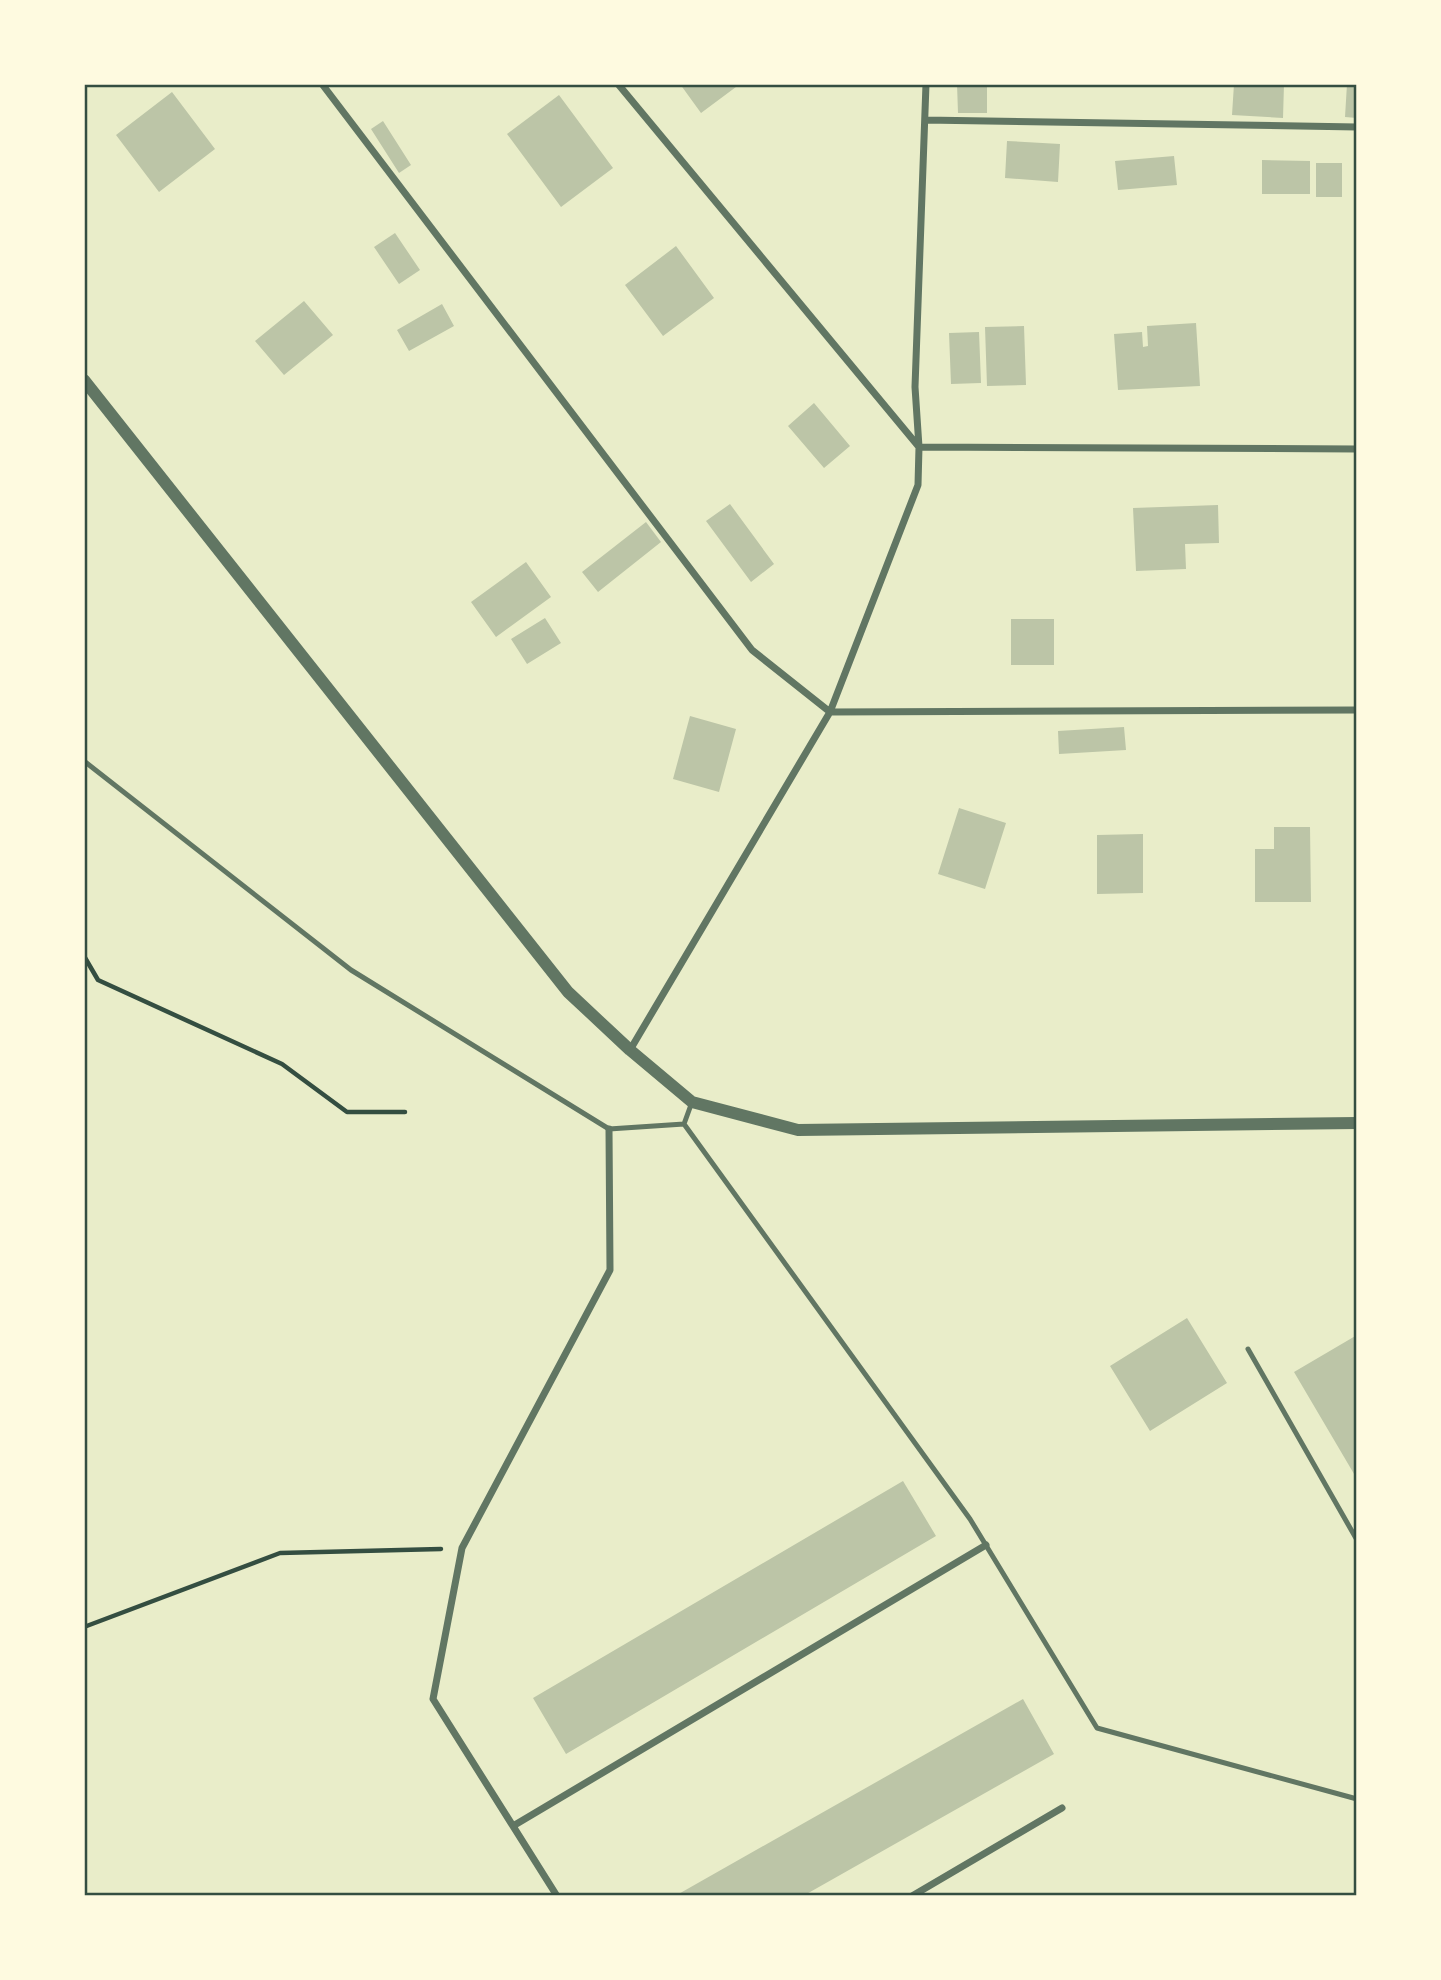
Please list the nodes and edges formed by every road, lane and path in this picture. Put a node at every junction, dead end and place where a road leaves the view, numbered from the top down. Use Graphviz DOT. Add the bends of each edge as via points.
graph roads {
  1 [pos="322,84"];
  2 [pos="618,84"];
  3 [pos="926,84"];
  4 [pos="925,120"];
  5 [pos="1357,127"];
  6 [pos="84,380"];
  7 [pos="919,447"];
  8 [pos="1357,449"];
  9 [pos="1357,710"];
  10 [pos="831,712"];
  11 [pos="84,761"];
  12 [pos="84,956"];
  13 [pos="630,1050"];
  14 [pos="692,1102"];
  15 [pos="405,1112"];
  16 [pos="1357,1123"];
  17 [pos="684,1124"];
  18 [pos="609,1129"];
  19 [pos="1248,1349"];
  20 [pos="1357,1540"];
  21 [pos="986,1545"];
  22 [pos="462,1548"];
  23 [pos="84,1627"];
  24 [pos="1357,1798"];
  25 [pos="1062,1808"];
  26 [pos="513,1826"];
  27 [pos="558,1896"];
  28 [pos="912,1896"];
  1 -- 10 [label="street" via="752,650"];
  2 -- 7 [label="street"];
  3 -- 4 [label="street"];
  4 -- 5 [label="street"];
  4 -- 7 [label="street" via="915,387"];
  6 -- 13 [label="street" via="569,992"];
  7 -- 8 [label="street"];
  7 -- 10 [label="street" via="918,485"];
  9 -- 10 [label="street"];
  10 -- 13 [label="street"];
  11 -- 18 [label="lane" via="351,970"];
  12 -- 15 [label="path" via="98,980 282,1064 347,1112"];
  13 -- 14 [label="street"];
  14 -- 16 [label="street" via="798,1130"];
  14 -- 17 [label="lane"];
  17 -- 18 [label="lane"];
  17 -- 21 [label="lane"];
  18 -- 22 [label="street" via="610,1270"];
  19 -- 20 [label="lane"];
  21 -- 24 [label="lane" via="1097,1728"];
  21 -- 26 [label="street"];
  22 -- 23 [label="path" via="279,1553"];
  22 -- 26 [label="street" via="433,1699"];
  25 -- 28 [label="street"];
  26 -- 27 [label="street"];
}
